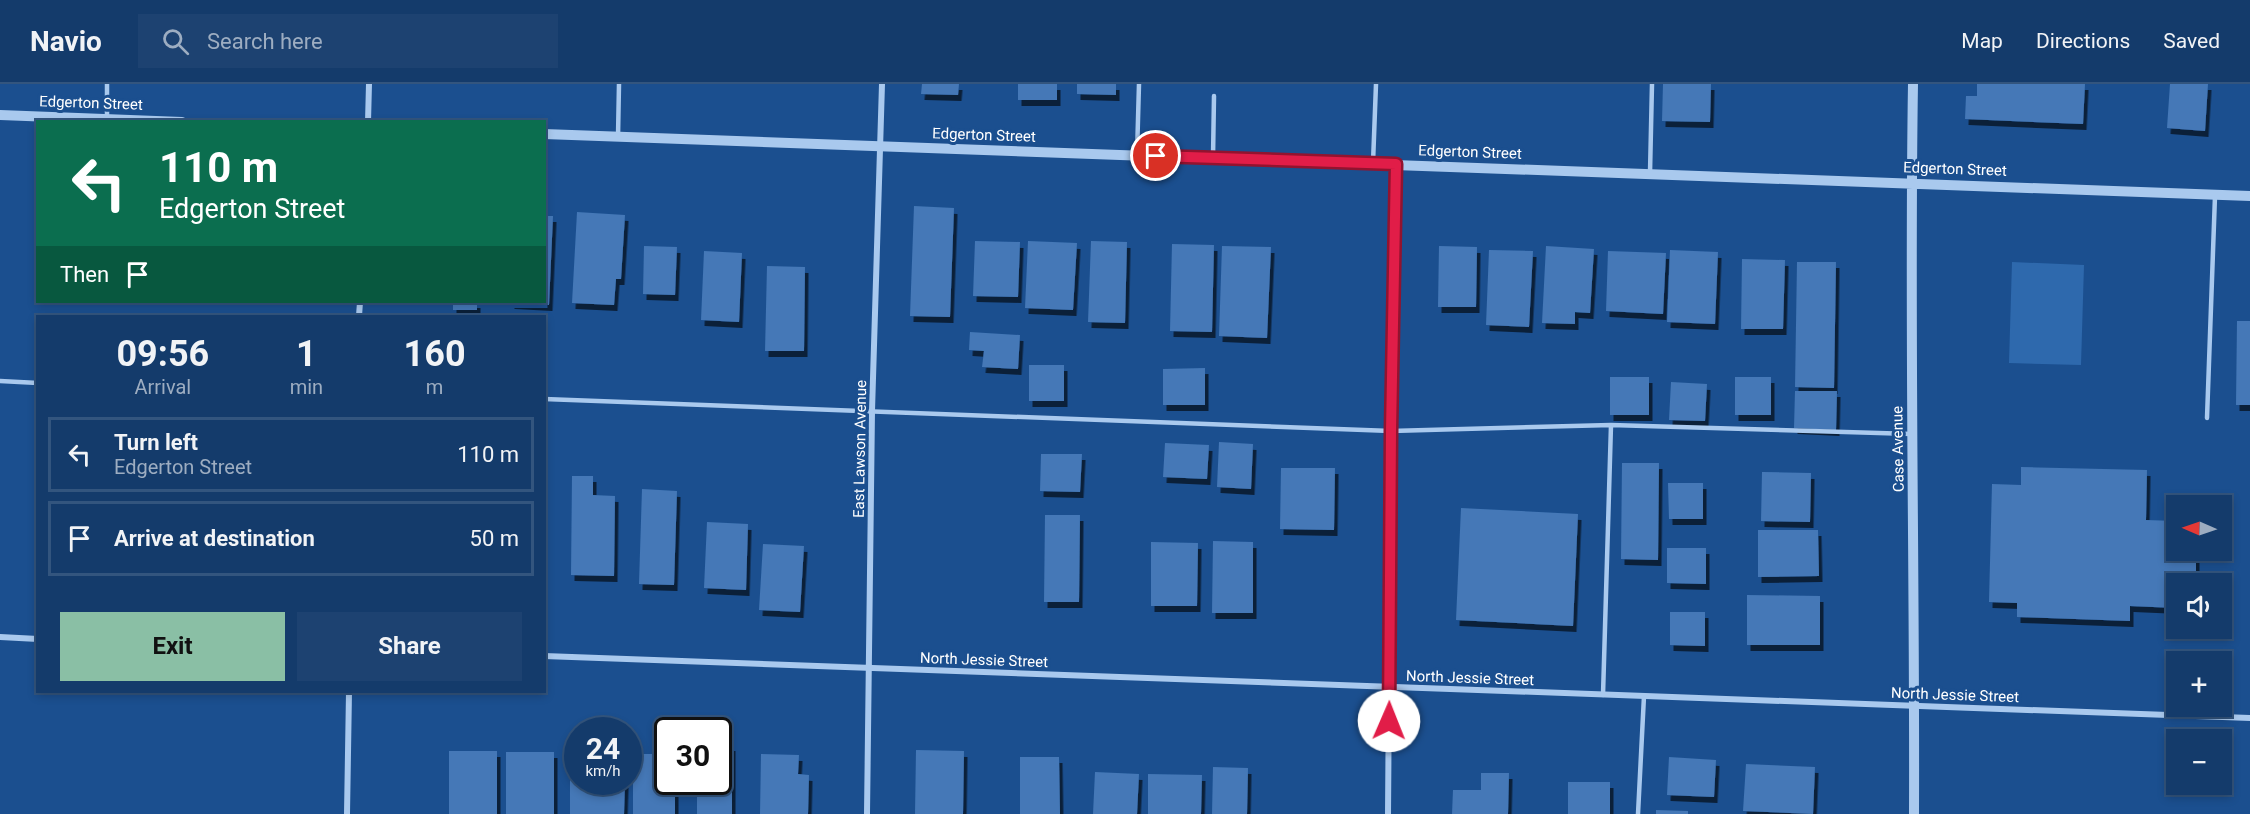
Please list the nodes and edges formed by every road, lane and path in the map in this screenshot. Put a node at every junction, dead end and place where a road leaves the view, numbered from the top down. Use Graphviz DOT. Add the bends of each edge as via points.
graph roads {
  1 [pos="107,84"];
  2 [pos="369,84"];
  3 [pos="619,84"];
  4 [pos="882,84"];
  5 [pos="1139,84"];
  6 [pos="1376,84"];
  7 [pos="1652,84"];
  8 [pos="1913,84"];
  9 [pos="1214,96"];
  10 [pos="0,115"];
  11 [pos="106,119"];
  12 [pos="131,120"];
  13 [pos="369,120"];
  14 [pos="546,134"];
  15 [pos="618,137"];
  16 [pos="880,146"];
  17 [pos="1137,155"];
  18 [pos="1213,158"];
  19 [pos="1373,163"];
  20 [pos="1396,164"];
  21 [pos="1650,173"];
  22 [pos="1911,183"];
  23 [pos="2215,194"];
  24 [pos="2250,196"];
  25 [pos="0,381"];
  26 [pos="36,382"];
  27 [pos="546,399"];
  28 [pos="872,411"];
  29 [pos="2208,418"];
  30 [pos="1611,424"];
  31 [pos="1391,431"];
  32 [pos="1913,434"];
  33 [pos="0,637"];
  34 [pos="36,639"];
  35 [pos="546,656"];
  36 [pos="870,668"];
  37 [pos="1389,687"];
  38 [pos="349,693"];
  39 [pos="1603,695"];
  40 [pos="1644,696"];
  41 [pos="1915,705"];
  42 [pos="2250,718"];
  43 [pos="347,814"];
  44 [pos="867,814"];
  45 [pos="1388,814"];
  46 [pos="1638,814"];
  47 [pos="1914,814"];
  1 -- 11 [label="lane"];
  2 -- 13 [label="street"];
  3 -- 15 [label="lane"];
  4 -- 16 [label="street, East Lawson Avenue"];
  5 -- 17 [label="lane"];
  6 -- 19 [label="lane"];
  7 -- 21 [label="lane"];
  8 -- 22 [label="street, Case Avenue"];
  9 -- 18 [label="lane"];
  10 -- 11 [label="street, Edgerton Street"];
  11 -- 12 [label="street, Edgerton Street"];
  14 -- 15 [label="street, Edgerton Street"];
  15 -- 16 [label="street, Edgerton Street"];
  16 -- 17 [label="street, Edgerton Street"];
  16 -- 28 [label="street, East Lawson Avenue"];
  17 -- 18 [label="street, Edgerton Street"];
  18 -- 19 [label="street, Edgerton Street"];
  19 -- 20 [label="street, Edgerton Street"];
  20 -- 21 [label="street, Edgerton Street"];
  20 -- 31 [label="street"];
  21 -- 22 [label="street, Edgerton Street"];
  22 -- 23 [label="street, Edgerton Street"];
  22 -- 32 [label="street, Case Avenue"];
  23 -- 24 [label="street, Edgerton Street"];
  23 -- 29 [label="lane"];
  25 -- 26 [label="lane"];
  27 -- 28 [label="lane"];
  28 -- 31 [label="lane"];
  28 -- 36 [label="street, East Lawson Avenue"];
  30 -- 31 [label="lane"];
  30 -- 32 [label="lane"];
  30 -- 39 [label="lane"];
  31 -- 37 [label="street"];
  32 -- 41 [label="street, Case Avenue"];
  33 -- 34 [label="street"];
  35 -- 36 [label="street, North Jessie Street"];
  36 -- 37 [label="street, North Jessie Street"];
  36 -- 44 [label="street, East Lawson Avenue"];
  37 -- 39 [label="street, North Jessie Street"];
  37 -- 45 [label="street"];
  38 -- 43 [label="street"];
  39 -- 40 [label="street, North Jessie Street"];
  40 -- 41 [label="street, North Jessie Street"];
  40 -- 46 [label="lane"];
  41 -- 42 [label="street, North Jessie Street"];
  41 -- 47 [label="street, Case Avenue"];
}
